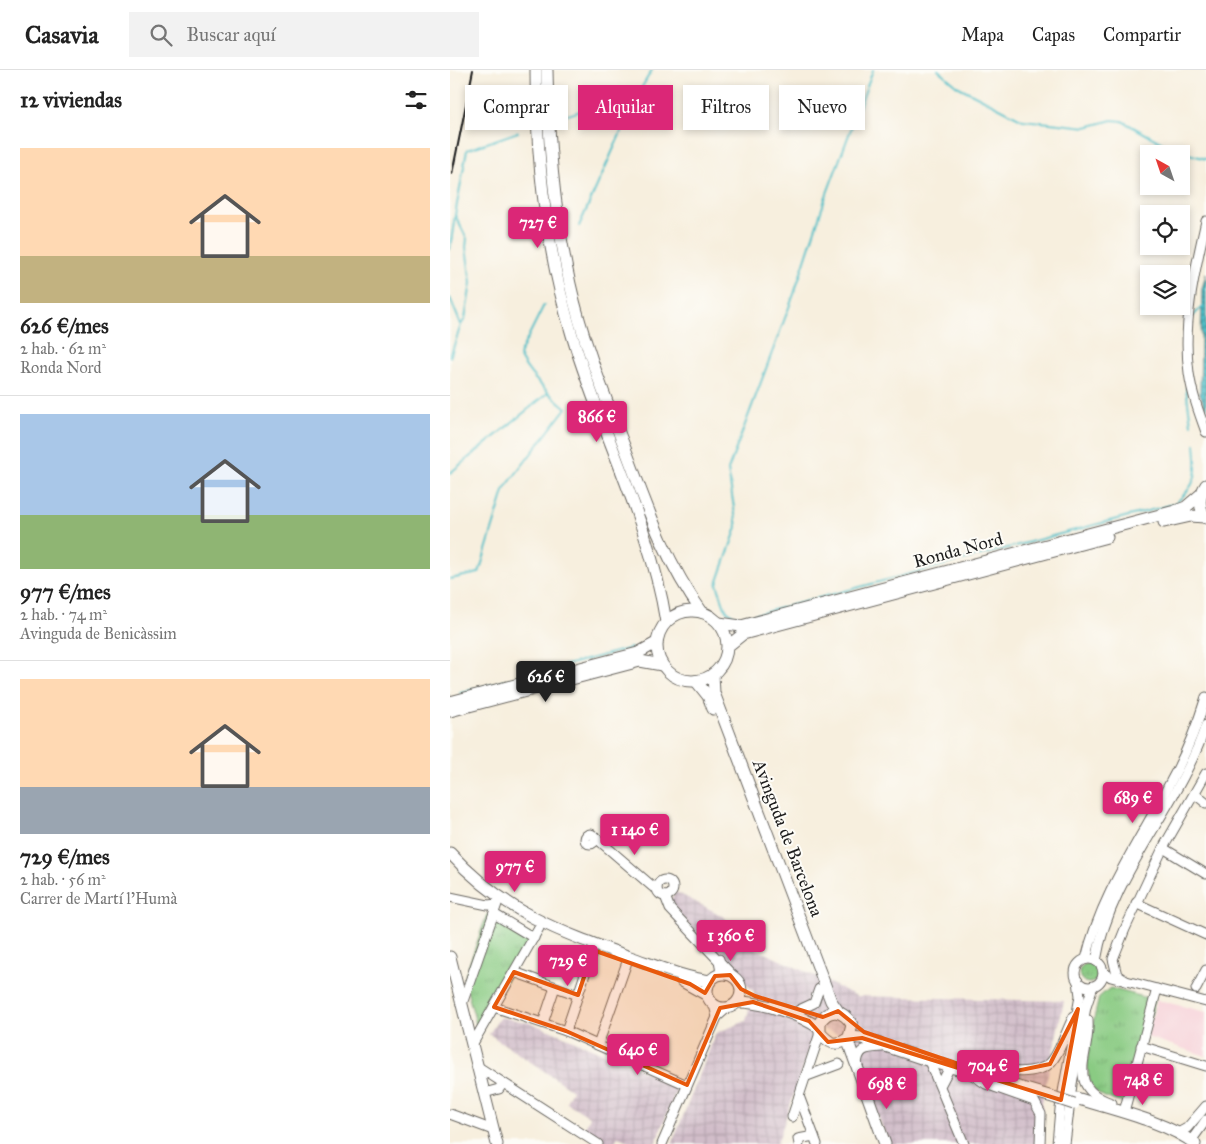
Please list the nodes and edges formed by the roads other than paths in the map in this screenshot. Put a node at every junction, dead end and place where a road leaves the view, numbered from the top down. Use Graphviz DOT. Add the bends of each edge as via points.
graph roads {
  1 [pos="536,70"];
  2 [pos="547,70"];
  3 [pos="1206,221"];
  4 [pos="1206,432"];
  5 [pos="1203,490"];
  6 [pos="1205,518"];
  7 [pos="702,612"];
  8 [pos="666,622"];
  9 [pos="719,623"];
  10 [pos="656,643"];
  11 [pos="728,646"];
  12 [pos="662,665"];
  13 [pos="713,674"];
  14 [pos="696,681"];
  15 [pos="1206,697"];
  16 [pos="450,702"];
  17 [pos="450,711"];
  18 [pos="1206,725"];
  19 [pos="1206,773"];
  20 [pos="1196,795"];
  21 [pos="1206,803"];
  22 [pos="595,840"];
  23 [pos="1163,848"];
  24 [pos="450,854"];
  25 [pos="450,862"];
  26 [pos="1206,874"];
  27 [pos="657,887"];
  28 [pos="665,896"];
  29 [pos="451,898"];
  30 [pos="1136,903"];
  31 [pos="496,909"];
  32 [pos="536,933"];
  33 [pos="1206,935"];
  34 [pos="593,950"];
  35 [pos="450,957"];
  36 [pos="719,959"];
  37 [pos="1086,959"];
  38 [pos="1113,959"];
  39 [pos="627,962"];
  40 [pos="1206,970"];
  41 [pos="514,972"];
  42 [pos="1099,972"];
  43 [pos="721,974"];
  44 [pos="471,977"];
  45 [pos="710,981"];
  46 [pos="1078,981"];
  47 [pos="1126,981"];
  48 [pos="456,982"];
  49 [pos="740,985"];
  50 [pos="555,987"];
  51 [pos="819,988"];
  52 [pos="1156,989"];
  53 [pos="1196,989"];
  54 [pos="578,995"];
  55 [pos="707,995"];
  56 [pos="738,1002"];
  57 [pos="1206,1002"];
  58 [pos="462,1004"];
  59 [pos="494,1007"];
  60 [pos="1082,1008"];
  61 [pos="799,1010"];
  62 [pos="715,1011"];
  63 [pos="829,1014"];
  64 [pos="543,1024"];
  65 [pos="852,1024"];
  66 [pos="566,1031"];
  67 [pos="826,1037"];
  68 [pos="848,1038"];
  69 [pos="472,1045"];
  70 [pos="598,1045"];
  71 [pos="1144,1046"];
  72 [pos="885,1047"];
  73 [pos="929,1061"];
  74 [pos="839,1064"];
  75 [pos="477,1066"];
  76 [pos="1206,1066"];
  77 [pos="856,1067"];
  78 [pos="950,1067"];
  79 [pos="972,1071"];
  80 [pos="807,1076"];
  81 [pos="503,1083"];
  82 [pos="940,1084"];
  83 [pos="687,1085"];
  84 [pos="484,1093"];
  85 [pos="799,1096"];
  86 [pos="1075,1101"];
  87 [pos="1206,1106"];
  88 [pos="1125,1108"];
  89 [pos="450,1114"];
  90 [pos="792,1117"];
  91 [pos="1206,1120"];
  92 [pos="1147,1121"];
  93 [pos="1195,1126"];
  94 [pos="493,1130"];
  95 [pos="815,1140"];
  96 [pos="1186,1140"];
  97 [pos="497,1144"];
  98 [pos="598,1144"];
  99 [pos="662,1144"];
  100 [pos="799,1144"];
  101 [pos="878,1144"];
  102 [pos="885,1144"];
  103 [pos="964,1144"];
  104 [pos="1040,1144"];
  105 [pos="1057,1144"];
  106 [pos="1065,1144"];
  1 -- 8 [label="main road" via="540,170 559,286 587,380 653,557"];
  2 -- 7 [label="main road" via="551,170 560,236 583,333 656,530 686,590"];
  3 -- 4 [label="street" via="1192,284 1188,353 1195,404"];
  5 -- 6 [label="main road" via="1200,506"];
  5 -- 9 [label="main road, Ronda Nord" via="1186,507 1175,511 741,626"];
  6 -- 11 [label="main road, Ronda Nord" via="1176,518 743,634"];
  7 -- 8 [label="main road" via="676,614"];
  7 -- 9 [label="main road"];
  8 -- 10 [label="main road"];
  9 -- 11 [label="main road"];
  10 -- 12 [label="main road"];
  10 -- 16 [label="main road" via="638,653"];
  11 -- 13 [label="main road" via="722,666"];
  12 -- 14 [label="main road" via="672,676"];
  12 -- 17 [label="main road" via="640,661"];
  13 -- 14 [label="main road"];
  13 -- 63 [label="main road, Avinguda de Barcelona" via="714,693 827,992"];
  14 -- 51 [label="main road, Avinguda de Barcelona" via="708,696"];
  15 -- 37 [label="street" via="1183,758 1112,890"];
  18 -- 42 [label="street" via="1179,786 1119,894 1107,923"];
  19 -- 20 [label="street"];
  20 -- 21 [label="street"];
  20 -- 23 [label="street"];
  22 -- 27 [label="street"];
  23 -- 26 [label="street"];
  23 -- 30 [label="street"];
  24 -- 45 [label="main road" via="500,900 533,919 595,945 692,978"];
  25 -- 31 [label="main road"];
  27 -- 28 [label="street" via="657,892"];
  27 -- 28 [label="street" via="662,880 670,882 673,890"];
  28 -- 36 [label="street" via="670,909"];
  29 -- 31 [label="street"];
  30 -- 33 [label="street"];
  30 -- 38 [label="street"];
  31 -- 32 [label="main road"];
  31 -- 44 [label="street"];
  32 -- 34 [label="main road"];
  32 -- 41 [label="street"];
  34 -- 39 [label="main road"];
  34 -- 54 [label="street"];
  35 -- 48 [label="main road"];
  36 -- 43 [label="street"];
  36 -- 49 [label="street"];
  37 -- 42 [label="street"];
  37 -- 46 [label="street" via="1076,968"];
  38 -- 42 [label="street"];
  38 -- 47 [label="street" via="1117,975"];
  39 -- 55 [label="main road" via="690,984"];
  39 -- 70 [label="street"];
  40 -- 53 [label="street"];
  41 -- 50 [label="street"];
  41 -- 59 [label="street"];
  42 -- 46 [label="street" via="1084,986"];
  42 -- 47 [label="street"];
  42 -- 60 [label="street"];
  43 -- 45 [label="main road"];
  43 -- 49 [label="main road" via="730,975"];
  44 -- 48 [label="street"];
  44 -- 58 [label="street"];
  45 -- 55 [label="main road"];
  46 -- 60 [label="street"];
  47 -- 52 [label="street"];
  48 -- 58 [label="main road"];
  49 -- 56 [label="main road"];
  49 -- 61 [label="main road" via="755,996"];
  50 -- 54 [label="street"];
  50 -- 64 [label="street"];
  51 -- 61 [label="street" via="814,1003"];
  51 -- 63 [label="main road, Avinguda de Barcelona"];
  52 -- 57 [label="street"];
  52 -- 71 [label="street"];
  54 -- 66 [label="street"];
  55 -- 62 [label="main road"];
  56 -- 62 [label="main road"];
  56 -- 67 [label="main road" via="753,1002 809,1021"];
  58 -- 69 [label="main road"];
  59 -- 64 [label="street"];
  59 -- 69 [label="street"];
  60 -- 79 [label="street" via="1050,1064 1011,1072"];
  60 -- 88 [label="street" via="1088,1036 1082,1070 1085,1084 1093,1095"];
  60 -- 105 [label="street" via="1060,1109"];
  60 -- 106 [label="street"];
  61 -- 63 [label="main road"];
  62 -- 83 [label="street"];
  63 -- 65 [label="main road" via="847,1016"];
  63 -- 67 [label="main road"];
  64 -- 66 [label="street"];
  65 -- 68 [label="main road"];
  65 -- 79 [label="main road" via="874,1036"];
  66 -- 70 [label="street"];
  67 -- 68 [label="main road"];
  67 -- 80 [label="street" via="816,1050"];
  67 -- 101 [label="main road" via="842,1052"];
  68 -- 72 [label="main road" via="862,1038"];
  68 -- 77 [label="main road"];
  69 -- 75 [label="main road"];
  70 -- 83 [label="street"];
  71 -- 76 [label="street"];
  71 -- 88 [label="street"];
  72 -- 73 [label="main road"];
  72 -- 77 [label="street" via="869,1046 862,1050"];
  73 -- 78 [label="main road"];
  73 -- 82 [label="street"];
  74 -- 80 [label="street"];
  75 -- 81 [label="street"];
  75 -- 84 [label="main road"];
  77 -- 102 [label="main road"];
  78 -- 79 [label="main road"];
  78 -- 82 [label="street"];
  79 -- 86 [label="main road"];
  79 -- 104 [label="street" via="986,1084 1030,1099 1037,1105"];
  80 -- 85 [label="street"];
  81 -- 84 [label="street" via="499,1089"];
  81 -- 98 [label="street"];
  82 -- 103 [label="street"];
  83 -- 99 [label="street"];
  84 -- 94 [label="main road"];
  85 -- 90 [label="street"];
  85 -- 95 [label="street"];
  86 -- 92 [label="main road"];
  86 -- 96 [label="main road"];
  87 -- 93 [label="street"];
  88 -- 92 [label="street"];
  89 -- 94 [label="street"];
  91 -- 93 [label="street"];
  92 -- 96 [label="main road"];
  93 -- 96 [label="street"];
  93 -- 96 [label="street"];
  94 -- 97 [label="main road"];
  95 -- 100 [label="street" via="798,1139"];
}
